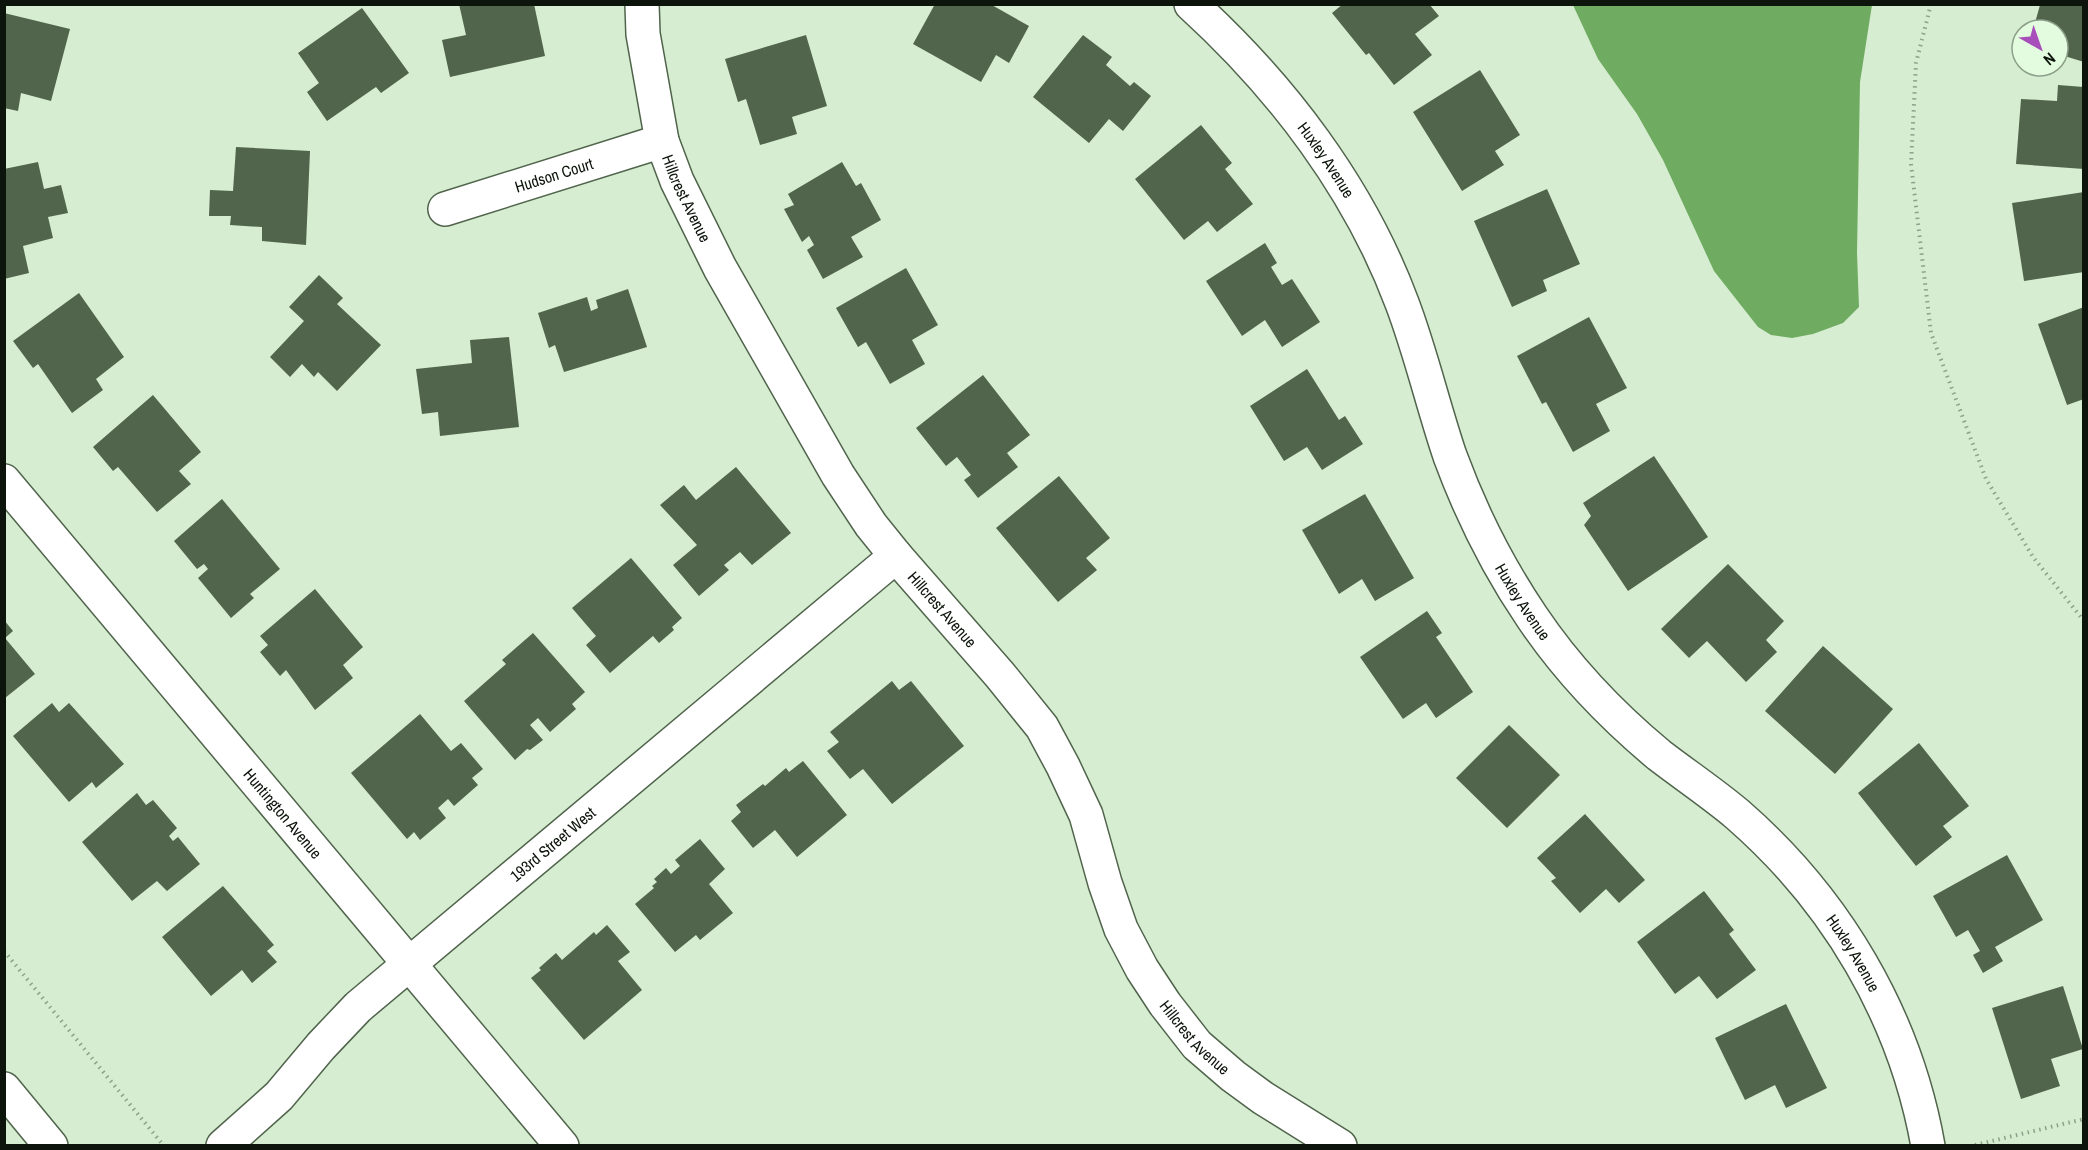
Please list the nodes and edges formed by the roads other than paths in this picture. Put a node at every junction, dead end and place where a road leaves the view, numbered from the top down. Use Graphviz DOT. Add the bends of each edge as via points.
graph roads {
  1 [pos="642,4"];
  2 [pos="1191,4"];
  3 [pos="663,141"];
  4 [pos="446,208"];
  5 [pos="4,481"];
  6 [pos="896,556"];
  7 [pos="411,964"];
  8 [pos="4,1089"];
  9 [pos="51,1146"];
  10 [pos="223,1146"];
  11 [pos="562,1146"];
  12 [pos="1340,1146"];
  13 [pos="1928,1146"];
  1 -- 3 [label="street, Hillcrest Avenue" via="643,34"];
  2 -- 13 [label="street, Huxley Avenue" via="1246,57 1295,114 1354,203 1401,300 1466,498 1515,590 1592,692 1643,741 1769,843 1829,914 1861,962 1897,1035"];
  3 -- 4 [label="street, Hudson Court"];
  3 -- 6 [label="street, Hillcrest Avenue" via="677,181 720,268 814,435 871,525"];
  5 -- 7 [label="street, Huntington Avenue"];
  6 -- 7 [label="street, 193rd Street West"];
  6 -- 12 [label="street, Hillcrest Avenue" via="1042,727 1086,815 1121,929 1165,1004 1197,1045 1233,1076"];
  7 -- 10 [label="street, 193rd Street West" via="358,1007 279,1096"];
  7 -- 11 [label="street, Huntington Avenue"];
  8 -- 9 [label="street"];
}
